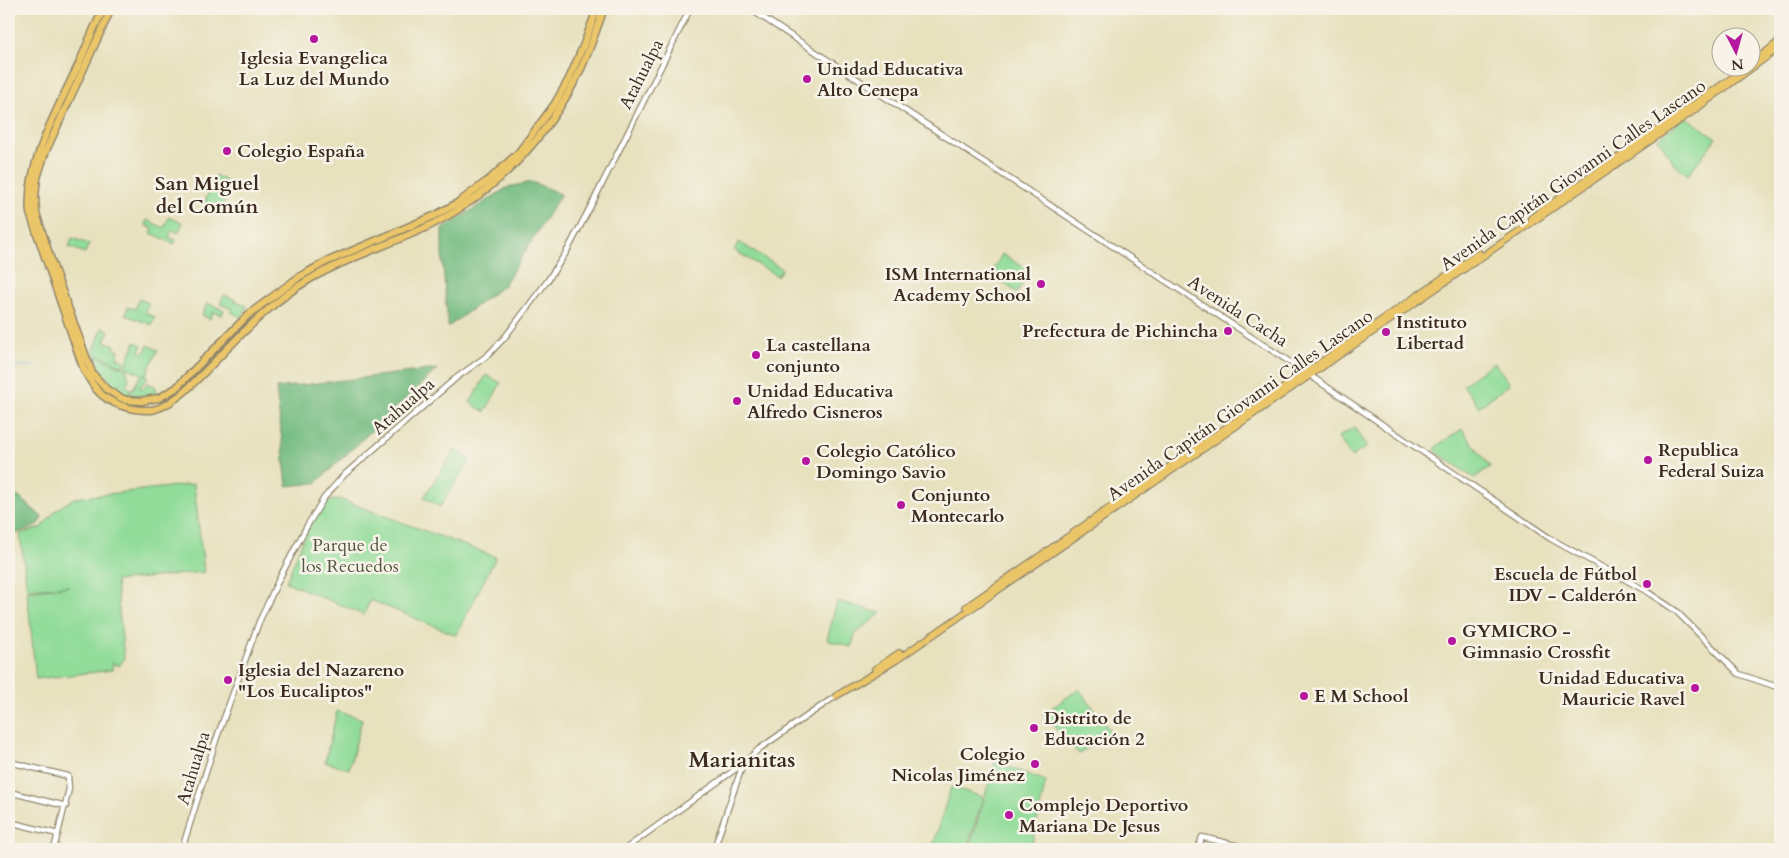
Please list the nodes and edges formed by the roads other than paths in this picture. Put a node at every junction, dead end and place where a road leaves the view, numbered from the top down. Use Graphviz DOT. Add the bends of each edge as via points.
graph roads {
  1 [pos="104,9"];
  2 [pos="111,9"];
  3 [pos="596,9"];
  4 [pos="604,9"];
  5 [pos="690,9"];
  6 [pos="750,9"];
  7 [pos="1780,42"];
  8 [pos="1780,48"];
  9 [pos="1762,56"];
  10 [pos="1732,78"];
  11 [pos="1307,374"];
  12 [pos="1780,688"];
  13 [pos="836,696"];
  14 [pos="9,762"];
  15 [pos="744,763"];
  16 [pos="732,772"];
  17 [pos="739,776"];
  18 [pos="9,792"];
  19 [pos="66,806"];
  20 [pos="9,822"];
  21 [pos="58,834"];
  22 [pos="54,849"];
  23 [pos="182,849"];
  24 [pos="625,849"];
  25 [pos="714,849"];
  26 [pos="1198,849"];
  27 [pos="1252,849"];
  1 -- 4 [label="highway" via="35,164 30,187 30,213 84,370 98,391 110,401 132,409 153,410 183,393 249,326 295,288 328,269 432,224 502,177 540,137 565,100 590,49"];
  2 -- 3 [label="highway" via="45,153 37,178 36,213 92,374 119,397 141,401 159,398 176,388 250,314 299,276 436,216 491,178 519,152 554,106 569,79"];
  5 -- 23 [label="street, Atahualpa" via="594,200 548,280 488,355 456,378 344,475 320,505 257,627 216,740"];
  6 -- 11 [label="street, Avenida Cacha"];
  7 -- 9 [label="main road"];
  8 -- 11 [label="main road, Avenida Capitán Giovanni Calles Lascano"];
  10 -- 11 [label="main road, Avenida Capitán Giovanni Calles Lascano"];
  11 -- 12 [label="street, Avenida Cacha" via="1551,539 1676,611 1739,674"];
  11 -- 13 [label="main road, Avenida Capitán Giovanni Calles Lascano" via="889,665"];
  11 -- 13 [label="main road, Avenida Capitán Giovanni Calles Lascano"];
  13 -- 15 [label="street, Avenida Capitán Giovanni Calles Lascano"];
  14 -- 19 [label="street" via="68,776 70,785"];
  15 -- 16 [label="street, Avenida Capitán Giovanni Calles Lascano"];
  15 -- 17 [label="street"];
  16 -- 17 [label="street"];
  16 -- 24 [label="street, Avenida Capitán Giovanni Calles Lascano"];
  17 -- 25 [label="street"];
  18 -- 19 [label="street"];
  19 -- 21 [label="street"];
  20 -- 21 [label="street"];
  21 -- 22 [label="street"];
  26 -- 27 [label="street" via="1202,837"];
}
